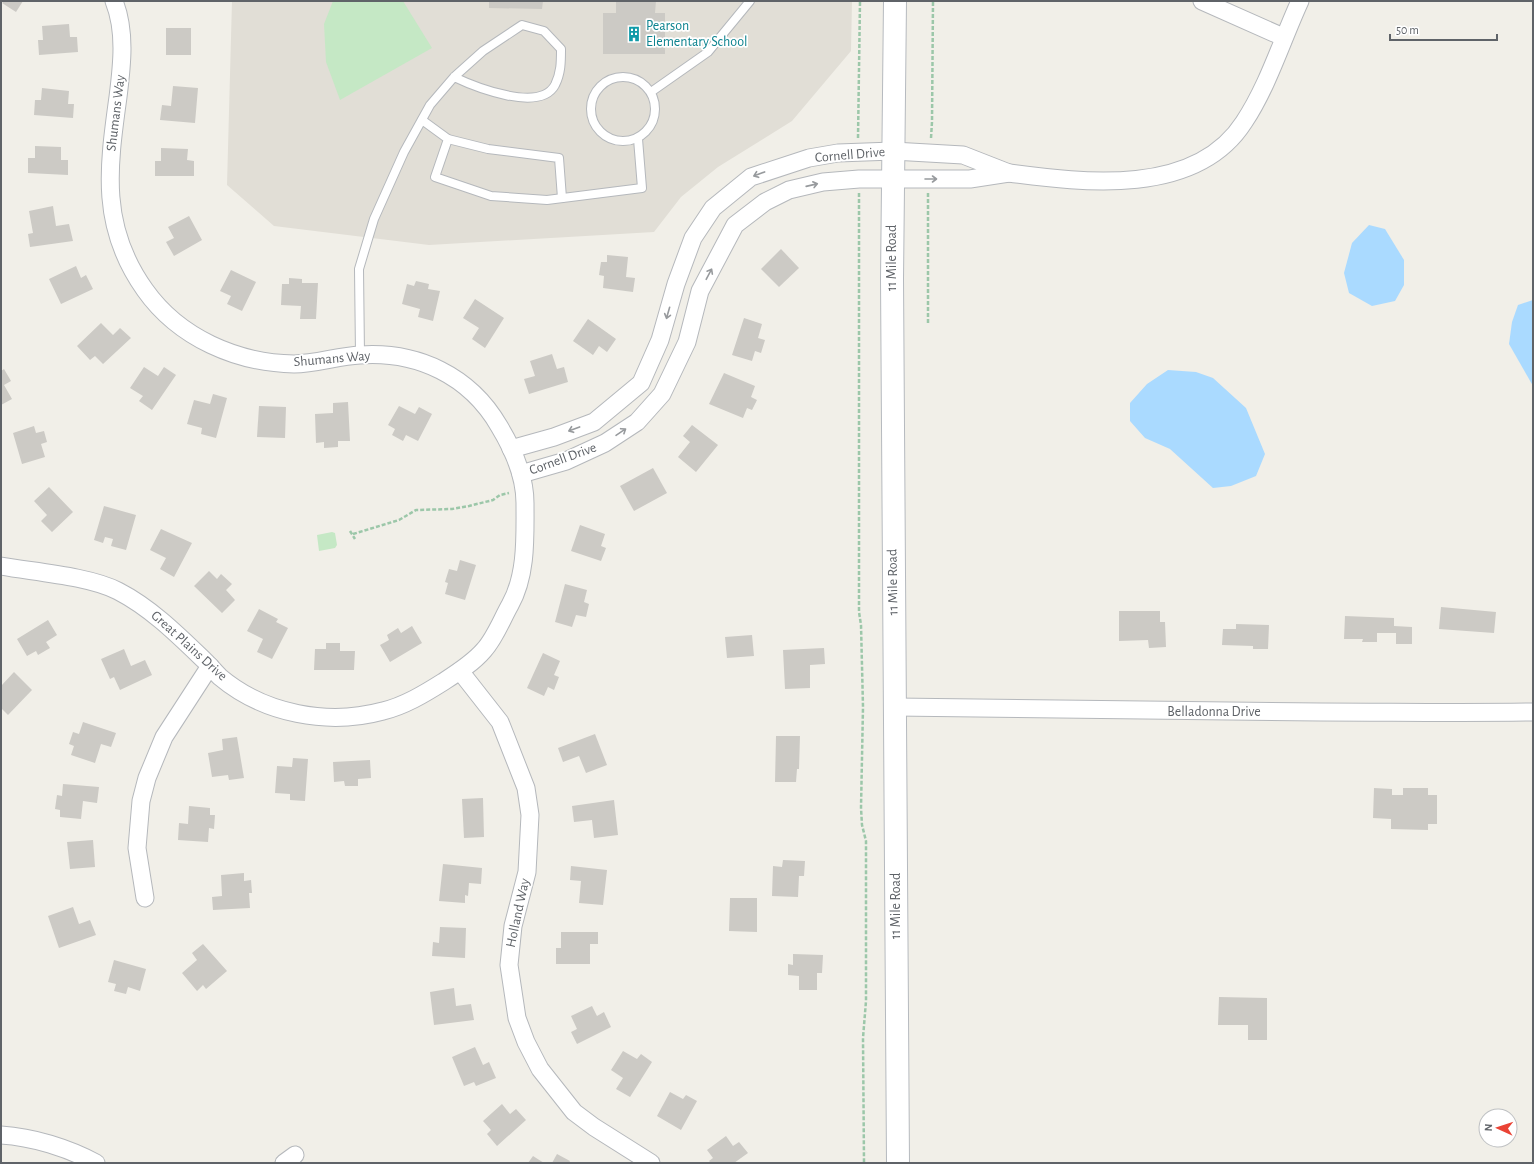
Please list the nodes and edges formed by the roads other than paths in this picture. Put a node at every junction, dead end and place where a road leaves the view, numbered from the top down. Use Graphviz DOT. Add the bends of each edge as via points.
graph roads {
  1 [pos="114,1"];
  2 [pos="750,1"];
  3 [pos="895,1"];
  4 [pos="1202,1"];
  5 [pos="1300,1"];
  6 [pos="1283,37"];
  7 [pos="454,77"];
  8 [pos="651,92"];
  9 [pos="422,120"];
  10 [pos="448,139"];
  11 [pos="638,139"];
  12 [pos="893,151"];
  13 [pos="784,165"];
  14 [pos="1009,173"];
  15 [pos="892,179"];
  16 [pos="789,190"];
  17 [pos="562,198"];
  18 [pos="676,284"];
  19 [pos="700,291"];
  20 [pos="360,355"];
  21 [pos="641,383"];
  22 [pos="662,394"];
  23 [pos="594,422"];
  24 [pos="605,443"];
  25 [pos="511,449"];
  26 [pos="523,482"];
  27 [pos="1,566"];
  28 [pos="210,666"];
  29 [pos="460,671"];
  30 [pos="895,707"];
  31 [pos="1533,712"];
  32 [pos="145,898"];
  33 [pos="1,1135"];
  34 [pos="96,1163"];
  35 [pos="651,1163"];
  36 [pos="898,1163"];
  1 -- 20 [label="street, Shumans Way" via="123,41 109,190 119,242 147,294 185,330 226,352 247,358 298,364"];
  2 -- 8 [label="lane" via="708,52"];
  3 -- 12 [label="street, 11 Mile Road"];
  4 -- 6 [label="street"];
  5 -- 6 [label="street"];
  6 -- 14 [label="street" via="1257,102 1243,124 1226,143 1197,163 1155,178 1112,181 1061,180"];
  7 -- 7 [label="lane" via="483,51 522,24 544,31 561,49 561,69 554,87 541,96 515,97 474,87"];
  7 -- 9 [label="lane" via="430,105"];
  8 -- 11 [label="lane" via="655,102 654,122"];
  8 -- 11 [label="lane" via="635,78 624,76 604,83 596,91 592,101 593,122 607,138 617,142"];
  9 -- 10 [label="lane"];
  9 -- 20 [label="lane" via="404,152 374,219 359,269"];
  10 -- 17 [label="lane" via="488,149 559,158"];
  10 -- 17 [label="lane" via="435,177 491,196 547,200"];
  11 -- 17 [label="lane" via="642,188"];
  12 -- 13 [label="street, Cornell Drive" via="838,153"];
  12 -- 14 [label="street, Cornell Drive" via="963,155"];
  12 -- 15 [label="street, 11 Mile Road"];
  13 -- 16 [label="street"];
  13 -- 18 [label="street, Cornell Drive, one-way" via="751,177 713,208 693,238"];
  15 -- 14 [label="street, Cornell Drive, one-way" via="970,179"];
  16 -- 15 [label="street, Cornell Drive, one-way" via="823,182"];
  15 -- 30 [label="street, 11 Mile Road"];
  19 -- 16 [label="street, Cornell Drive, one-way" via="734,225 765,202"];
  18 -- 19 [label="street"];
  18 -- 21 [label="street, Cornell Drive, one-way" via="660,340"];
  19 -- 22 [label="street, Cornell Drive" via="687,342"];
  20 -- 25 [label="street, Shumans Way" via="399,356 419,361 461,382 489,409"];
  21 -- 22 [label="street"];
  21 -- 23 [label="street, Cornell Drive"];
  24 -- 22 [label="street, Cornell Drive, one-way" via="637,422"];
  23 -- 24 [label="street, Cornell Drive"];
  23 -- 25 [label="street, Cornell Drive, one-way"];
  24 -- 26 [label="street, Cornell Drive"];
  25 -- 26 [label="street, Shumans Way"];
  26 -- 29 [label="street, Great Plains Drive" via="525,550 516,595 485,649"];
  27 -- 28 [label="street, Great Plains Drive" via="115,589 150,610"];
  28 -- 29 [label="street, Great Plains Drive" via="220,677 246,694 274,707 310,716 346,718 384,711 422,696"];
  28 -- 32 [label="street" via="164,737 140,801 137,848"];
  29 -- 35 [label="street, Holland Way" via="500,722 526,788 530,815 527,872 513,926 508,965 517,1018 526,1042 540,1069 574,1112"];
  30 -- 31 [label="street, Belladonna Drive" via="1152,712"];
  30 -- 36 [label="street, 11 Mile Road"];
  33 -- 34 [label="street" via="37,1141"];
}
